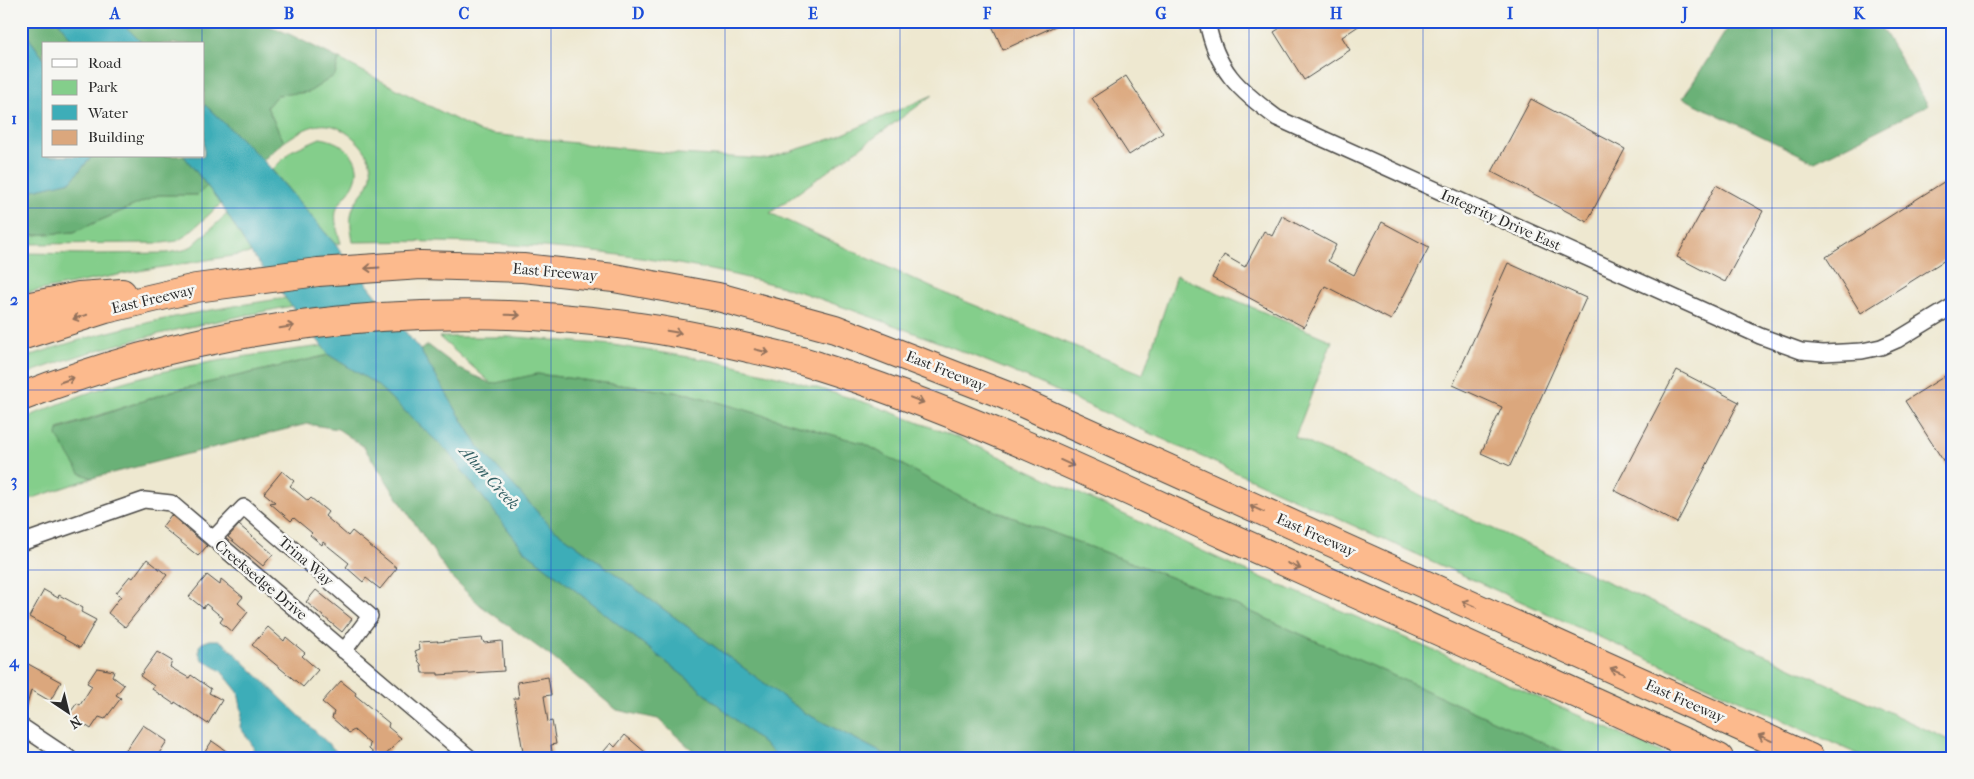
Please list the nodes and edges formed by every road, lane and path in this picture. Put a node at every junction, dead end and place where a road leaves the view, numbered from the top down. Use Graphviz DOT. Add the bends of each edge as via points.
graph roads {
  1 [pos="1207,21"];
  2 [pos="196,288"];
  3 [pos="1953,306"];
  4 [pos="21,308"];
  5 [pos="21,336"];
  6 [pos="21,397"];
  7 [pos="213,539"];
  8 [pos="21,543"];
  9 [pos="344,650"];
  10 [pos="21,726"];
  11 [pos="70,758"];
  12 [pos="470,758"];
  13 [pos="1719,758"];
  14 [pos="1810,758"];
  1 -- 3 [label="street, Integrity Drive East" via="1211,41 1226,72 1244,92 1277,118 1760,336 1801,351 1862,351 1889,343"];
  2 -- 4 [label="highway" via="79,296"];
  2 -- 5 [label="highway, East Freeway, one-way" via="106,309"];
  14 -- 2 [label="highway, East Freeway, one-way" via="1005,395 835,328 718,297 614,278 523,268 421,265 318,272"];
  6 -- 13 [label="highway, one-way" via="100,369 175,349 239,335 352,320 464,313 538,316 613,323 706,338 794,358 899,393 1054,458"];
  7 -- 8 [label="street, Creeksedge Drive" via="171,503 144,500"];
  7 -- 9 [label="street, Creeksedge Drive"];
  7 -- 9 [label="street, Trina Way" via="244,507 370,616"];
  9 -- 12 [label="street, Creeksedge Drive"];
  10 -- 11 [label="street"];
}
